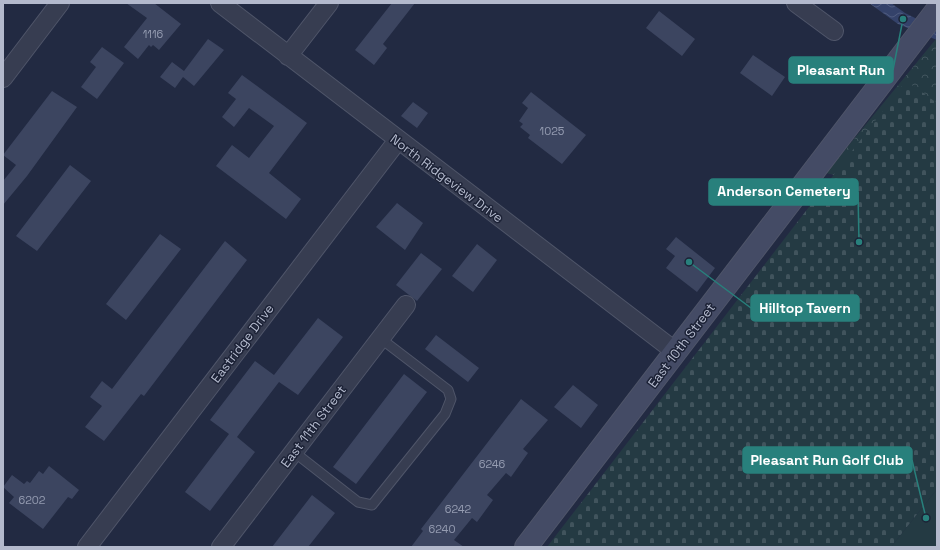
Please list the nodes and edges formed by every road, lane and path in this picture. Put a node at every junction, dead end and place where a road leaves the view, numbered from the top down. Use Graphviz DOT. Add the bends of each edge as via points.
graph roads {
  1 [pos="60,3"];
  2 [pos="220,3"];
  3 [pos="329,3"];
  4 [pos="796,3"];
  5 [pos="937,10"];
  6 [pos="834,31"];
  7 [pos="288,56"];
  8 [pos="3,78"];
  9 [pos="398,140"];
  10 [pos="406,305"];
  11 [pos="380,338"];
  12 [pos="676,352"];
  13 [pos="294,452"];
  14 [pos="87,547"];
  15 [pos="221,547"];
  16 [pos="526,547"];
  1 -- 8 [label="street"];
  2 -- 7 [label="street, North Ridgeview Drive"];
  3 -- 7 [label="street"];
  4 -- 6 [label="street"];
  5 -- 12 [label="main road, East 10th Street"];
  7 -- 9 [label="street, North Ridgeview Drive"];
  9 -- 12 [label="street, North Ridgeview Drive"];
  9 -- 14 [label="street, Eastridge Drive"];
  10 -- 11 [label="street, East 11th Street"];
  11 -- 13 [label="street, East 11th Street"];
  11 -- 13 [label="lane" via="448,390 451,398 445,414 372,505 358,502"];
  12 -- 16 [label="main road, East 10th Street"];
  13 -- 15 [label="street, East 11th Street"];
}
